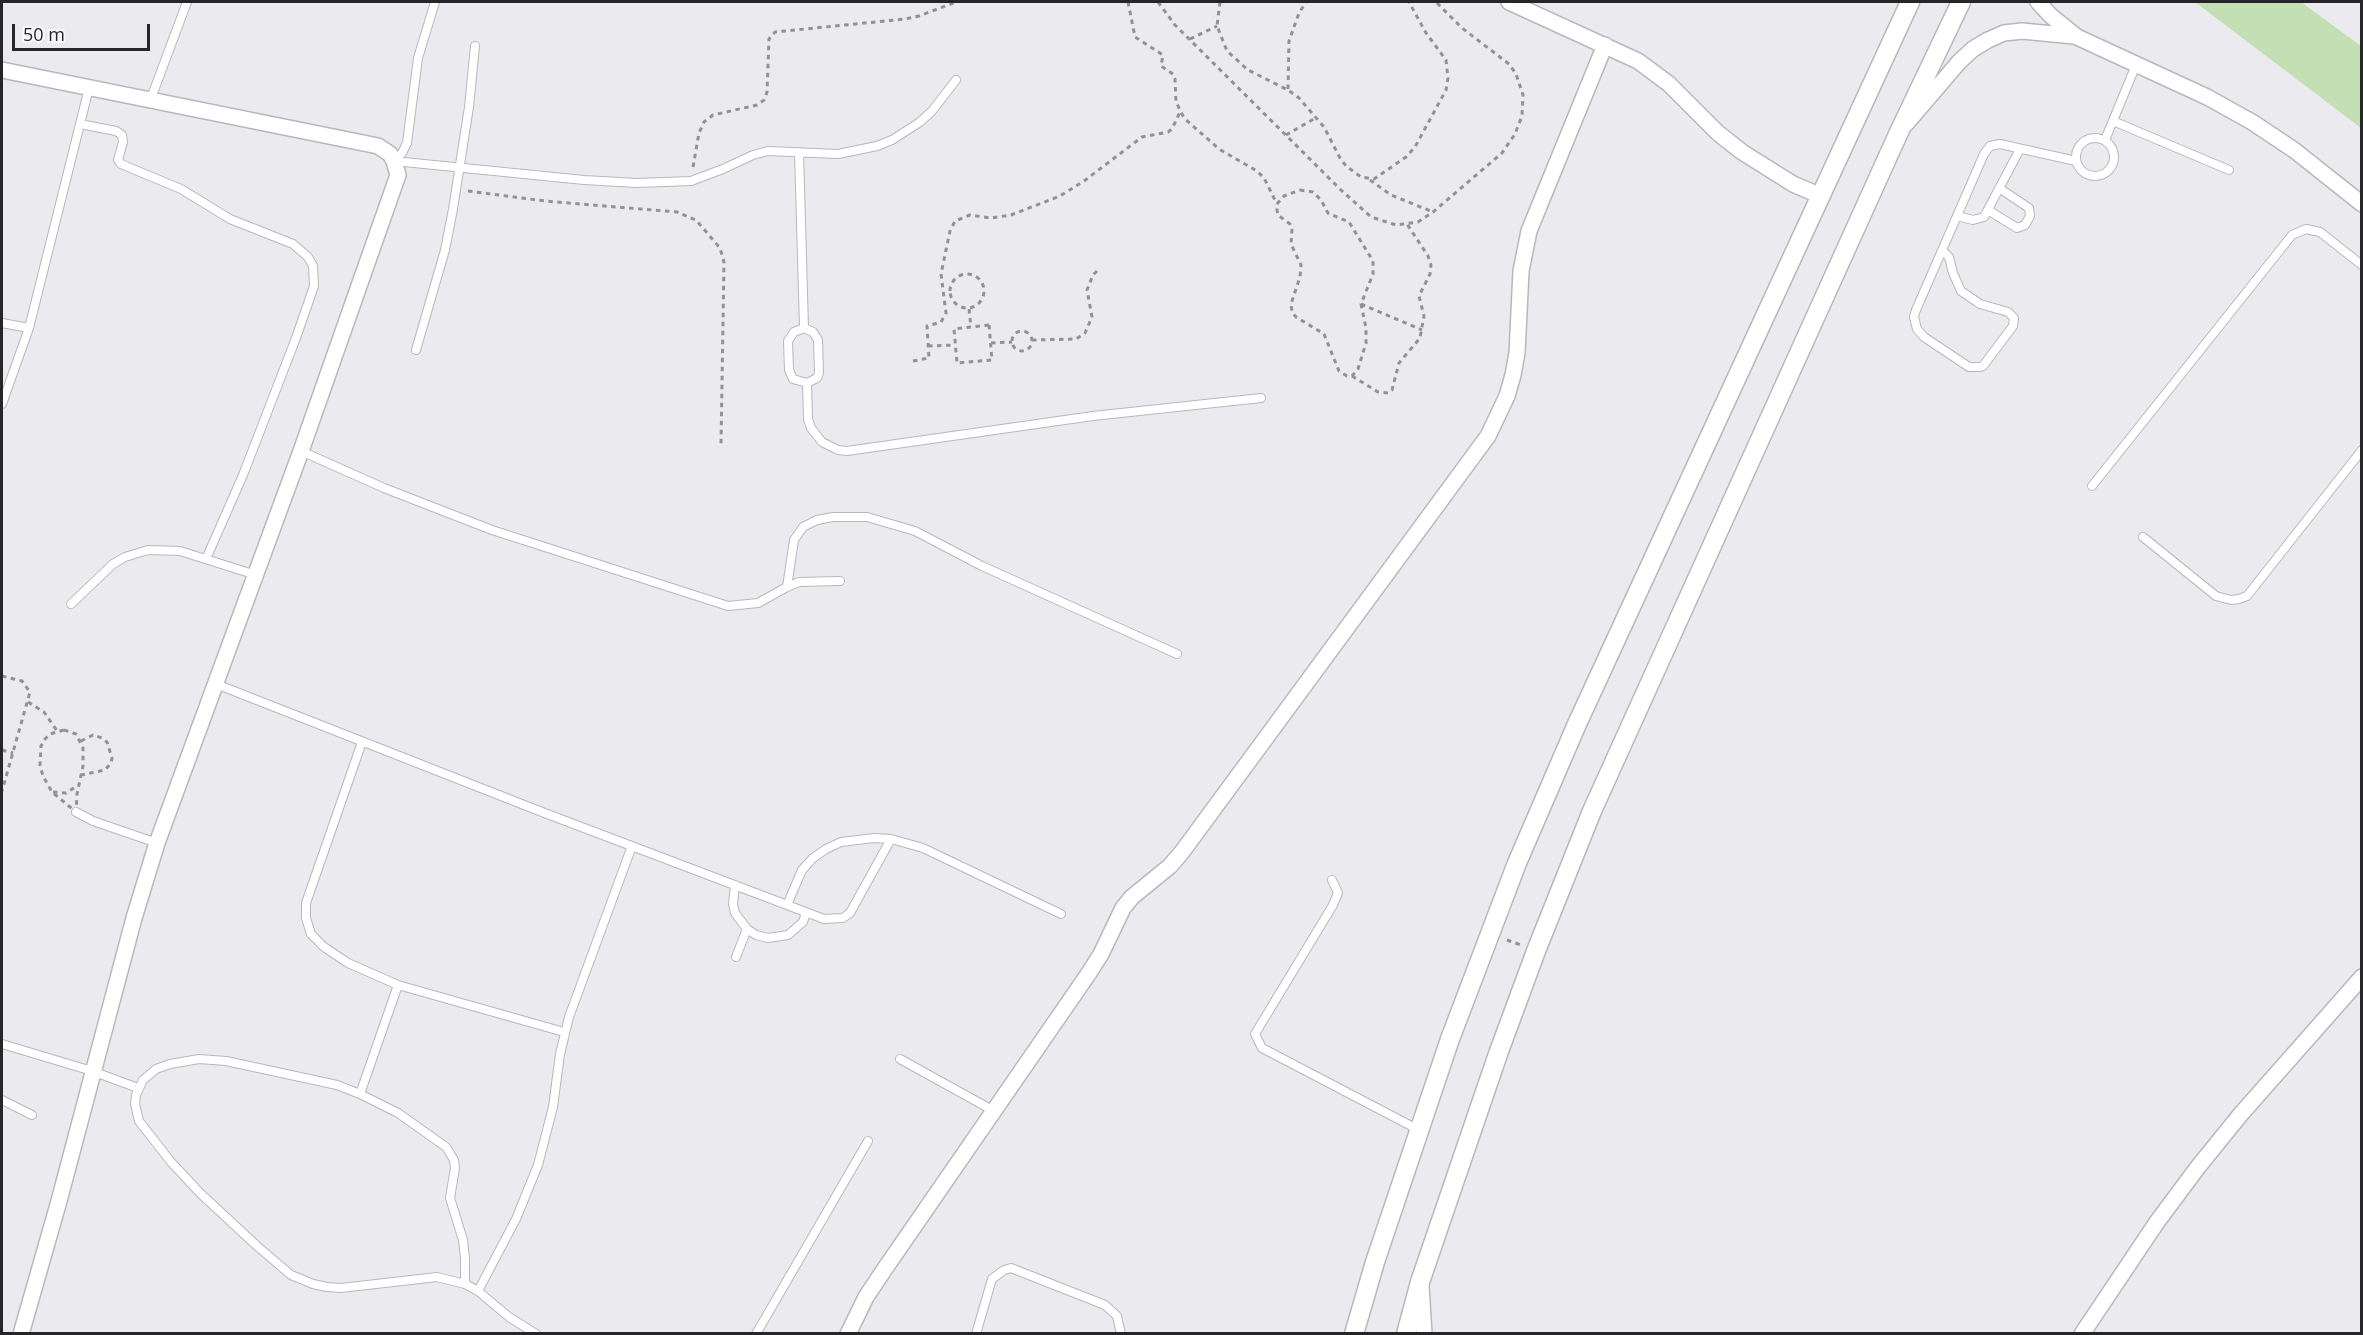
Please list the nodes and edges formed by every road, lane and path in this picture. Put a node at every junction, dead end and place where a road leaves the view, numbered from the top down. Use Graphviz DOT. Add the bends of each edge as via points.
graph roads {
  1 [pos="187,2"];
  2 [pos="435,2"];
  3 [pos="956,2"];
  4 [pos="1128,2"];
  5 [pos="1158,2"];
  6 [pos="1220,2"];
  7 [pos="1306,2"];
  8 [pos="1409,2"];
  9 [pos="1436,2"];
  10 [pos="1509,2"];
  11 [pos="1961,2"];
  12 [pos="2038,2"];
  13 [pos="1906,3"];
  14 [pos="1216,26"];
  15 [pos="2077,37"];
  16 [pos="1190,39"];
  17 [pos="1605,45"];
  18 [pos="475,46"];
  19 [pos="2136,65"];
  20 [pos="2,70"];
  21 [pos="956,80"];
  22 [pos="90,88"];
  23 [pos="1288,90"];
  24 [pos="150,101"];
  25 [pos="1180,112"];
  26 [pos="1317,117"];
  27 [pos="2113,121"];
  28 [pos="81,124"];
  29 [pos="1899,132"];
  30 [pos="1286,135"];
  31 [pos="2105,140"];
  32 [pos="2020,149"];
  33 [pos="799,152"];
  34 [pos="394,160"];
  35 [pos="2076,161"];
  36 [pos="460,168"];
  37 [pos="2229,170"];
  38 [pos="1368,179"];
  39 [pos="691,181"];
  40 [pos="1999,188"];
  41 [pos="456,190"];
  42 [pos="1821,196"];
  43 [pos="1277,204"];
  44 [pos="2361,204"];
  45 [pos="1988,210"];
  46 [pos="1433,212"];
  47 [pos="1957,216"];
  48 [pos="1407,224"];
  49 [pos="1942,250"];
  50 [pos="2361,265"];
  51 [pos="1100,268"];
  52 [pos="1361,304"];
  53 [pos="969,309"];
  54 [pos="2,323"];
  55 [pos="971,327"];
  56 [pos="29,328"];
  57 [pos="804,328"];
  58 [pos="1422,330"];
  59 [pos="1032,340"];
  60 [pos="1012,342"];
  61 [pos="991,343"];
  62 [pos="955,345"];
  63 [pos="928,346"];
  64 [pos="416,350"];
  65 [pos="913,361"];
  66 [pos="1352,376"];
  67 [pos="807,383"];
  68 [pos="1261,398"];
  69 [pos="2,404"];
  70 [pos="721,445"];
  71 [pos="2361,450"];
  72 [pos="301,451"];
  73 [pos="2092,486"];
  74 [pos="2143,537"];
  75 [pos="206,560"];
  76 [pos="256,575"];
  77 [pos="840,581"];
  78 [pos="787,586"];
  79 [pos="71,604"];
  80 [pos="1177,654"];
  81 [pos="2,676"];
  82 [pos="216,684"];
  83 [pos="28,702"];
  84 [pos="57,731"];
  85 [pos="81,741"];
  86 [pos="362,742"];
  87 [pos="2,750"];
  88 [pos="13,753"];
  89 [pos="81,775"];
  90 [pos="78,785"];
  91 [pos="2,791"];
  92 [pos="52,792"];
  93 [pos="76,812"];
  94 [pos="891,838"];
  95 [pos="157,843"];
  96 [pos="632,846"];
  97 [pos="1332,880"];
  98 [pos="735,885"];
  99 [pos="787,905"];
  100 [pos="806,913"];
  101 [pos="1060,914"];
  102 [pos="747,929"];
  103 [pos="1489,933"];
  104 [pos="1536,951"];
  105 [pos="736,957"];
  106 [pos="2360,980"];
  107 [pos="398,985"];
  108 [pos="564,1032"];
  109 [pos="2,1044"];
  110 [pos="900,1059"];
  111 [pos="92,1071"];
  112 [pos="138,1088"];
  113 [pos="360,1094"];
  114 [pos="2,1100"];
  115 [pos="994,1111"];
  116 [pos="32,1115"];
  117 [pos="1419,1130"];
  118 [pos="868,1141"];
  119 [pos="1420,1282"];
  120 [pos="465,1284"];
  121 [pos="477,1291"];
  122 [pos="21,1334"];
  123 [pos="536,1334"];
  124 [pos="756,1334"];
  125 [pos="848,1334"];
  126 [pos="976,1334"];
  127 [pos="1121,1334"];
  128 [pos="1354,1334"];
  129 [pos="1406,1334"];
  130 [pos="1424,1334"];
  131 [pos="2082,1334"];
  1 -- 24 [label="lane"];
  2 -- 34 [label="lane" via="418,58 410,131 405,148"];
  3 -- 39 [label="path" via="905,19 775,32 769,39 766,96 757,105 704,122"];
  4 -- 25 [label="path" via="1135,37 1161,51 1161,66 1173,74"];
  5 -- 16 [label="path"];
  6 -- 14 [label="path"];
  7 -- 23 [label="path" via="1289,41"];
  8 -- 38 [label="path" via="1446,60 1446,90 1406,157 1379,177"];
  9 -- 46 [label="path" via="1509,64 1521,85 1524,106 1515,134 1502,153"];
  10 -- 17 [label="street"];
  11 -- 29 [label="street"];
  12 -- 15 [label="street"];
  13 -- 42 [label="street"];
  14 -- 16 [label="path"];
  14 -- 23 [label="path" via="1222,44 1237,62"];
  15 -- 19 [label="street"];
  15 -- 29 [label="street" via="2022,31 1988,40 1959,62"];
  16 -- 30 [label="path"];
  17 -- 42 [label="street" via="1662,78 1742,152 1793,184"];
  17 -- 115 [label="street" via="1529,231 1520,281 1513,375 1488,436 1182,852 1123,908 1089,973"];
  18 -- 36 [label="lane"];
  19 -- 27 [label="lane"];
  19 -- 44 [label="street" via="2252,122"];
  20 -- 22 [label="street"];
  21 -- 33 [label="lane" via="932,111 892,140 838,154"];
  22 -- 24 [label="street"];
  22 -- 28 [label="lane"];
  23 -- 26 [label="path"];
  24 -- 34 [label="street" via="378,146"];
  25 -- 43 [label="path" via="1219,149 1257,171"];
  25 -- 63 [label="path" via="1168,132 1142,137 1060,196 1011,215 970,215 955,221 941,274 946,313 941,322 927,326"];
  26 -- 30 [label="path"];
  26 -- 38 [label="path" via="1340,158"];
  27 -- 31 [label="lane"];
  27 -- 37 [label="lane"];
  28 -- 56 [label="lane"];
  28 -- 75 [label="lane" via="122,135 118,160 121,164 181,189 230,219 293,244 313,266 314,286 296,338"];
  29 -- 104 [label="street" via="1623,742"];
  30 -- 48 [label="path" via="1371,217"];
  31 -- 35 [label="lane" via="2083,141"];
  31 -- 35 [label="lane" via="2113,152 2111,167 2106,172 2092,176 2079,168"];
  32 -- 35 [label="lane"];
  32 -- 40 [label="lane"];
  32 -- 47 [label="lane" via="2000,144 1987,149"];
  33 -- 39 [label="lane" via="753,155"];
  33 -- 57 [label="lane"];
  34 -- 36 [label="lane"];
  34 -- 72 [label="street" via="397,182"];
  36 -- 39 [label="lane" via="637,183"];
  36 -- 41 [label="lane"];
  38 -- 46 [label="path" via="1391,195"];
  40 -- 45 [label="lane"];
  40 -- 45 [label="lane" via="2029,208 2030,216 2025,225 2017,228"];
  41 -- 64 [label="lane" via="445,250"];
  41 -- 70 [label="path" via="678,212 696,220 720,248 724,262"];
  42 -- 103 [label="street" via="1573,734"];
  43 -- 52 [label="path" via="1288,193 1307,190 1318,196 1328,213 1352,225 1374,266"];
  43 -- 66 [label="path" via="1278,215 1292,228 1292,244 1301,265 1292,312 1324,334 1340,371"];
  45 -- 47 [label="lane" via="1977,220"];
  46 -- 48 [label="path"];
  47 -- 49 [label="lane"];
  48 -- 58 [label="path" via="1431,265 1419,296 1424,316"];
  49 -- 49 [label="lane" via="1916,310 1915,324 1924,337 1969,367 1983,366 2013,327 2014,318 1961,291 1949,257"];
  50 -- 73 [label="lane" via="2320,232 2306,229 2292,235"];
  51 -- 59 [label="path" via="1087,290 1092,317 1085,333 1076,339"];
  52 -- 58 [label="path"];
  52 -- 66 [label="path" via="1366,343"];
  53 -- 53 [label="path" via="980,303 984,285 975,276 962,274 952,282 950,295 957,306"];
  53 -- 55 [label="path"];
  54 -- 56 [label="lane"];
  55 -- 61 [label="path" via="989,326"];
  55 -- 62 [label="path" via="954,329"];
  56 -- 69 [label="lane"];
  57 -- 67 [label="lane" via="818,340 819,373"];
  57 -- 67 [label="lane" via="794,332 788,341 789,370 793,379"];
  58 -- 66 [label="path" via="1416,344 1399,363 1388,393 1378,392"];
  59 -- 60 [label="path" via="1025,350 1017,349"];
  59 -- 60 [label="path" via="1028,333 1019,332"];
  60 -- 61 [label="path"];
  61 -- 62 [label="path" via="992,360 957,363"];
  62 -- 63 [label="path"];
  63 -- 65 [label="path" via="929,358"];
  67 -- 68 [label="lane" via="812,428 822,442 847,451 1093,416"];
  71 -- 74 [label="lane" via="2247,596 2230,600 2216,596"];
  72 -- 76 [label="street"];
  72 -- 78 [label="lane" via="492,530 713,602 748,606"];
  75 -- 76 [label="lane"];
  75 -- 79 [label="lane" via="168,549 138,552 113,564"];
  76 -- 82 [label="street"];
  77 -- 78 [label="lane"];
  78 -- 80 [label="lane" via="794,540 803,527 833,517 867,517 915,531 982,566"];
  81 -- 83 [label="path" via="26,684 30,692"];
  82 -- 86 [label="lane"];
  82 -- 95 [label="street"];
  83 -- 84 [label="path" via="44,712"];
  83 -- 88 [label="path"];
  84 -- 85 [label="path" via="70,731"];
  84 -- 92 [label="path" via="45,739 40,754 43,776"];
  85 -- 89 [label="path"];
  85 -- 89 [label="path" via="93,735 102,738 112,758 105,770"];
  86 -- 96 [label="lane"];
  86 -- 107 [label="lane" via="306,903 306,918 311,934 324,947 348,963"];
  87 -- 88 [label="path"];
  88 -- 91 [label="path"];
  89 -- 90 [label="path"];
  90 -- 92 [label="path" via="66,793"];
  90 -- 93 [label="path"];
  92 -- 93 [label="path"];
  93 -- 95 [label="lane"];
  94 -- 99 [label="lane" via="857,839 826,849 802,870"];
  94 -- 100 [label="lane" via="850,913 834,920"];
  94 -- 101 [label="lane" via="923,848"];
  95 -- 111 [label="street"];
  96 -- 98 [label="lane"];
  96 -- 108 [label="lane"];
  97 -- 117 [label="lane" via="1338,893 1333,905 1255,1034 1262,1048"];
  98 -- 99 [label="lane"];
  98 -- 102 [label="lane" via="735,913"];
  99 -- 100 [label="lane"];
  100 -- 102 [label="lane" via="796,930 778,938 756,935"];
  102 -- 105 [label="lane"];
  103 -- 104 [label="path"];
  103 -- 117 [label="street"];
  104 -- 119 [label="street"];
  106 -- 131 [label="street" via="2198,1167"];
  107 -- 108 [label="lane"];
  107 -- 113 [label="lane"];
  108 -- 121 [label="lane" via="553,1107 538,1165 512,1228"];
  109 -- 111 [label="lane"];
  110 -- 115 [label="lane"];
  111 -- 112 [label="lane"];
  111 -- 122 [label="street"];
  112 -- 113 [label="lane" via="156,1069 185,1060 206,1059 313,1078"];
  112 -- 120 [label="lane" via="136,1111 144,1129 171,1162 227,1221 291,1275 313,1284 341,1288 422,1278 451,1279"];
  113 -- 120 [label="lane" via="423,1129 451,1153 455,1168 450,1198 463,1240"];
  114 -- 116 [label="lane"];
  115 -- 125 [label="street" via="866,1297"];
  117 -- 128 [label="street"];
  118 -- 124 [label="lane"];
  119 -- 129 [label="street"];
  119 -- 130 [label="street"];
  120 -- 121 [label="lane"];
  121 -- 123 [label="lane"];
  126 -- 127 [label="lane" via="992,1279 1011,1268 1106,1305 1117,1316"];
}
